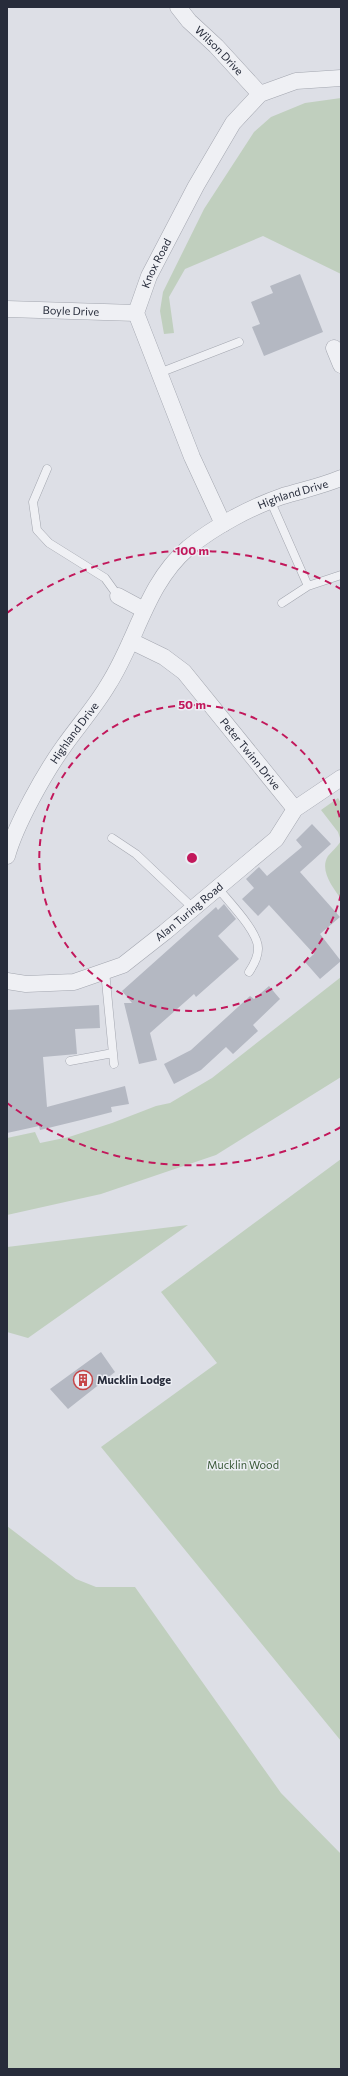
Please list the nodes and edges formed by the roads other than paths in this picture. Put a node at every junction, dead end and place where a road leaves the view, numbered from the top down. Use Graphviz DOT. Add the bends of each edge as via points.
graph roads {
  1 [pos="178,7"];
  2 [pos="341,78"];
  3 [pos="260,94"];
  4 [pos="7,309"];
  5 [pos="136,313"];
  6 [pos="239,342"];
  7 [pos="334,348"];
  8 [pos="341,365"];
  9 [pos="159,373"];
  10 [pos="47,469"];
  11 [pos="341,478"];
  12 [pos="271,502"];
  13 [pos="223,524"];
  14 [pos="341,575"];
  15 [pos="308,586"];
  16 [pos="118,596"];
  17 [pos="282,603"];
  18 [pos="144,610"];
  19 [pos="131,640"];
  20 [pos="341,778"];
  21 [pos="295,809"];
  22 [pos="9,838"];
  23 [pos="112,838"];
  24 [pos="7,856"];
  25 [pos="217,887"];
  26 [pos="193,908"];
  27 [pos="105,971"];
  28 [pos="249,972"];
  29 [pos="7,981"];
  30 [pos="113,1053"];
  31 [pos="70,1060"];
  32 [pos="114,1064"];
  1 -- 3 [label="street, Wilson Drive" via="189,22 216,46"];
  2 -- 3 [label="street, Knox Road" via="296,81"];
  3 -- 5 [label="street, Knox Road" via="233,123 196,186 149,276"];
  4 -- 5 [label="street, Boyle Drive"];
  5 -- 9 [label="street"];
  6 -- 9 [label="lane"];
  7 -- 8 [label="street"];
  9 -- 13 [label="street" via="192,457"];
  10 -- 16 [label="lane" via="33,502 37,530 49,543 105,578"];
  11 -- 12 [label="street, Highland Drive"];
  12 -- 13 [label="street, Highland Drive"];
  12 -- 15 [label="lane"];
  13 -- 18 [label="street, Highland Drive" via="188,548 167,570"];
  14 -- 15 [label="lane"];
  15 -- 17 [label="lane"];
  16 -- 18 [label="street"];
  18 -- 19 [label="street, Highland Drive"];
  19 -- 21 [label="street, Peter Twinn Drive" via="164,657 184,672"];
  19 -- 22 [label="street, Highland Drive" via="108,685 62,748"];
  20 -- 21 [label="street, Alan Turing Road"];
  21 -- 25 [label="street, Alan Turing Road" via="276,839"];
  22 -- 24 [label="street, Highland Drive"];
  23 -- 26 [label="lane" via="136,854"];
  25 -- 26 [label="street, Alan Turing Road"];
  25 -- 28 [label="lane" via="256,936 258,949"];
  26 -- 27 [label="street, Alan Turing Road" via="123,965"];
  27 -- 29 [label="street, Alan Turing Road" via="74,982 26,984"];
  27 -- 30 [label="lane"];
  30 -- 31 [label="lane"];
  30 -- 32 [label="lane"];
}
